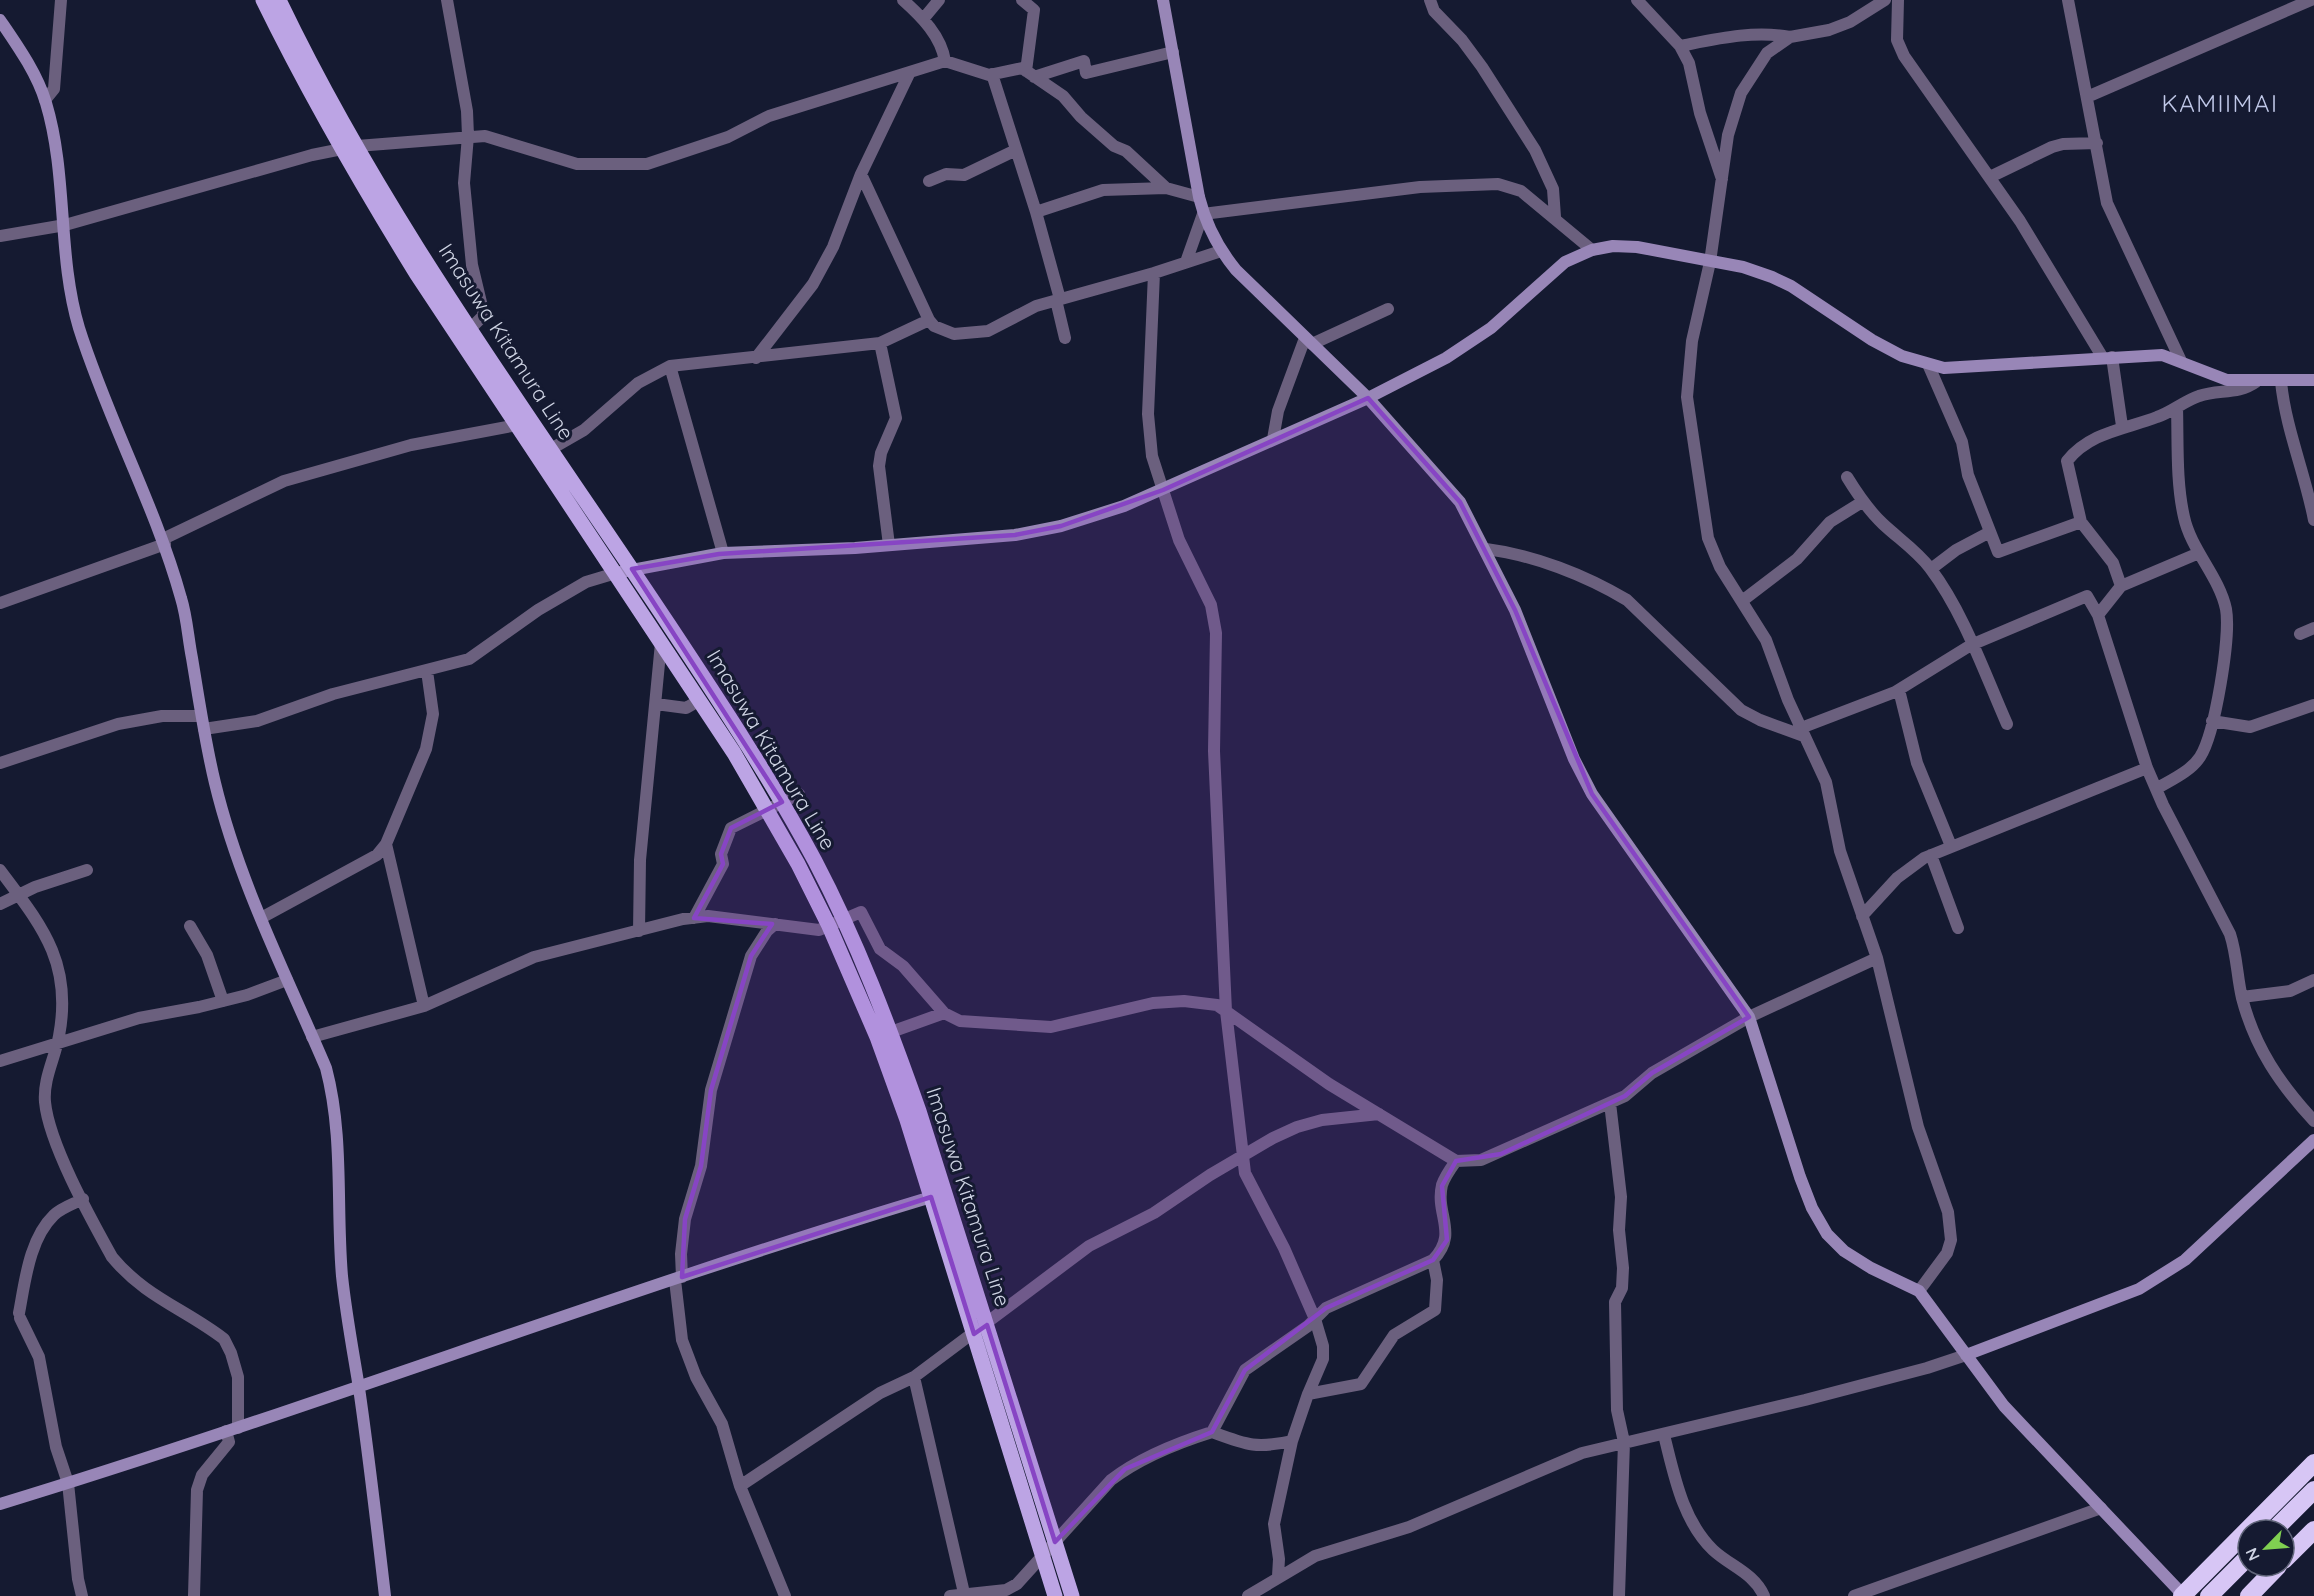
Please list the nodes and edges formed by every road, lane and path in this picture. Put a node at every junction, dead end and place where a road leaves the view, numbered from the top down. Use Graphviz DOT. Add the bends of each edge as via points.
graph roads {
  1 [pos="61,0"];
  2 [pos="263,0"];
  3 [pos="279,0"];
  4 [pos="447,0"];
  5 [pos="903,0"];
  6 [pos="939,0"];
  7 [pos="1022,0"];
  8 [pos="1163,0"];
  9 [pos="1430,0"];
  10 [pos="1638,0"];
  11 [pos="1885,0"];
  12 [pos="1898,0"];
  13 [pos="2068,0"];
  14 [pos="2313,0"];
  15 [pos="924,18"];
  16 [pos="0,20"];
  17 [pos="1790,38"];
  18 [pos="1680,46"];
  19 [pos="1173,52"];
  20 [pos="945,61"];
  21 [pos="909,74"];
  22 [pos="992,74"];
  23 [pos="1030,74"];
  24 [pos="2087,97"];
  25 [pos="45,100"];
  26 [pos="468,136"];
  27 [pos="2097,143"];
  28 [pos="357,146"];
  29 [pos="341,149"];
  30 [pos="1016,150"];
  31 [pos="861,174"];
  32 [pos="1990,177"];
  33 [pos="929,181"];
  34 [pos="1723,183"];
  35 [pos="1167,188"];
  36 [pos="1199,197"];
  37 [pos="1036,212"];
  38 [pos="1203,214"];
  39 [pos="1555,217"];
  40 [pos="64,225"];
  41 [pos="0,236"];
  42 [pos="1592,250"];
  43 [pos="1221,251"];
  44 [pos="1185,262"];
  45 [pos="1710,262"];
  46 [pos="1154,273"];
  47 [pos="1058,299"];
  48 [pos="1388,309"];
  49 [pos="929,320"];
  50 [pos="471,328"];
  51 [pos="1065,338"];
  52 [pos="1309,341"];
  53 [pos="880,343"];
  54 [pos="756,358"];
  55 [pos="2107,358"];
  56 [pos="2181,361"];
  57 [pos="1928,364"];
  58 [pos="670,366"];
  59 [pos="2215,376"];
  60 [pos="2314,380"];
  61 [pos="2256,382"];
  62 [pos="2281,382"];
  63 [pos="2210,394"];
  64 [pos="1368,398"];
  65 [pos="2177,407"];
  66 [pos="517,425"];
  67 [pos="2122,426"];
  68 [pos="1273,438"];
  69 [pos="545,453"];
  70 [pos="1847,477"];
  71 [pos="1162,490"];
  72 [pos="1862,502"];
  73 [pos="2314,520"];
  74 [pos="2080,522"];
  75 [pos="1990,532"];
  76 [pos="164,542"];
  77 [pos="890,545"];
  78 [pos="1486,549"];
  79 [pos="2199,552"];
  80 [pos="723,554"];
  81 [pos="632,569"];
  82 [pos="1931,569"];
  83 [pos="616,573"];
  84 [pos="2121,586"];
  85 [pos="1742,601"];
  86 [pos="0,603"];
  87 [pos="2098,615"];
  88 [pos="2314,628"];
  89 [pos="2300,634"];
  90 [pos="661,643"];
  91 [pos="1971,645"];
  92 [pos="428,671"];
  93 [pos="1899,690"];
  94 [pos="700,700"];
  95 [pos="656,704"];
  96 [pos="2314,705"];
  97 [pos="201,716"];
  98 [pos="2212,721"];
  99 [pos="2007,724"];
  100 [pos="204,729"];
  101 [pos="1803,732"];
  102 [pos="0,763"];
  103 [pos="2146,768"];
  104 [pos="2156,789"];
  105 [pos="799,794"];
  106 [pos="782,802"];
  107 [pos="768,811"];
  108 [pos="386,844"];
  109 [pos="1951,846"];
  110 [pos="1931,855"];
  111 [pos="0,870"];
  112 [pos="87,870"];
  113 [pos="18,895"];
  114 [pos="0,904"];
  115 [pos="1862,916"];
  116 [pos="261,918"];
  117 [pos="694,918"];
  118 [pos="836,922"];
  119 [pos="775,924"];
  120 [pos="190,926"];
  121 [pos="1958,928"];
  122 [pos="639,931"];
  123 [pos="1877,958"];
  124 [pos="286,980"];
  125 [pos="2314,980"];
  126 [pos="2242,997"];
  127 [pos="223,1001"];
  128 [pos="424,1006"];
  129 [pos="1227,1011"];
  130 [pos="944,1013"];
  131 [pos="1749,1017"];
  132 [pos="891,1032"];
  133 [pos="312,1037"];
  134 [pos="58,1045"];
  135 [pos="0,1061"];
  136 [pos="1610,1103"];
  137 [pos="1379,1114"];
  138 [pos="2314,1121"];
  139 [pos="2314,1140"];
  140 [pos="1243,1156"];
  141 [pos="1456,1161"];
  142 [pos="938,1195"];
  143 [pos="83,1199"];
  144 [pos="1433,1260"];
  145 [pos="678,1279"];
  146 [pos="1919,1291"];
  147 [pos="1315,1319"];
  148 [pos="987,1325"];
  149 [pos="974,1334"];
  150 [pos="1965,1355"];
  151 [pos="914,1377"];
  152 [pos="359,1389"];
  153 [pos="1308,1394"];
  154 [pos="232,1430"];
  155 [pos="1212,1432"];
  156 [pos="1664,1435"];
  157 [pos="1293,1441"];
  158 [pos="1624,1442"];
  159 [pos="2314,1463"];
  160 [pos="2314,1479"];
  161 [pos="68,1483"];
  162 [pos="740,1486"];
  163 [pos="2314,1490"];
  164 [pos="0,1504"];
  165 [pos="2101,1508"];
  166 [pos="2275,1518"];
  167 [pos="2286,1518"];
  168 [pos="2314,1530"];
  169 [pos="1055,1542"];
  170 [pos="2296,1548"];
  171 [pos="2236,1556"];
  172 [pos="1044,1557"];
  173 [pos="2236,1569"];
  174 [pos="1278,1576"];
  175 [pos="2266,1578"];
  176 [pos="964,1593"];
  177 [pos="82,1596"];
  178 [pos="194,1596"];
  179 [pos="385,1596"];
  180 [pos="785,1596"];
  181 [pos="950,1596"];
  182 [pos="1055,1596"];
  183 [pos="1072,1596"];
  184 [pos="1248,1596"];
  185 [pos="1619,1596"];
  186 [pos="1764,1596"];
  187 [pos="1854,1596"];
  188 [pos="2187,1596"];
  189 [pos="2209,1596"];
  190 [pos="2249,1596"];
  1 -- 25 [label="street" via="54,89"];
  2 -- 29 [label="main road, Imasuwa Kitamura Line"];
  3 -- 28 [label="main road, Imasuwa Kitamura Line"];
  4 -- 26 [label="street"];
  5 -- 15 [label="street"];
  6 -- 15 [label="street"];
  7 -- 23 [label="street" via="1034,10"];
  8 -- 19 [label="street"];
  9 -- 39 [label="street" via="1434,11 1482,67 1535,150 1553,189"];
  10 -- 18 [label="street"];
  11 -- 17 [label="street" via="1869,12 1829,30"];
  12 -- 32 [label="street" via="1897,40 1904,56"];
  13 -- 24 [label="street"];
  14 -- 24 [label="street"];
  15 -- 20 [label="street" via="943,49"];
  16 -- 25 [label="street" via="26,60"];
  17 -- 18 [label="street" via="1772,34"];
  17 -- 34 [label="street" via="1767,53 1741,93 1728,135"];
  18 -- 34 [label="street" via="1689,63 1700,113"];
  19 -- 23 [label="street" via="1086,74 1084,61"];
  19 -- 36 [label="street"];
  20 -- 21 [label="street"];
  20 -- 22 [label="street"];
  21 -- 26 [label="street" via="769,116 728,137 647,164 577,164 501,140"];
  21 -- 31 [label="street"];
  22 -- 23 [label="street" via="1022,68"];
  22 -- 30 [label="street"];
  23 -- 35 [label="street" via="1063,96 1081,117"];
  24 -- 27 [label="street"];
  25 -- 40 [label="street" via="57,153"];
  26 -- 28 [label="street"];
  26 -- 50 [label="street" via="464,183 472,265 484,315"];
  27 -- 32 [label="street" via="2052,147"];
  27 -- 56 [label="street" via="2107,203"];
  28 -- 29 [label="street"];
  28 -- 50 [label="main road, Imasuwa Kitamura Line"];
  29 -- 40 [label="street"];
  29 -- 66 [label="main road, Imasuwa Kitamura Line" via="416,273"];
  30 -- 33 [label="street" via="964,175 946,174"];
  30 -- 37 [label="street"];
  31 -- 49 [label="street"];
  31 -- 54 [label="street" via="833,247 813,284"];
  32 -- 55 [label="street"];
  34 -- 45 [label="street"];
  35 -- 36 [label="street"];
  35 -- 37 [label="street" via="1103,190"];
  36 -- 38 [label="street"];
  37 -- 47 [label="street"];
  38 -- 39 [label="street" via="1420,187 1489,184 1521,191"];
  38 -- 43 [label="street"];
  38 -- 44 [label="street"];
  39 -- 42 [label="street"];
  40 -- 41 [label="street"];
  40 -- 76 [label="street" via="78,324"];
  42 -- 45 [label="street" via="1637,247"];
  42 -- 64 [label="street" via="1565,262 1466,346"];
  43 -- 44 [label="street"];
  43 -- 52 [label="street"];
  44 -- 46 [label="street"];
  45 -- 57 [label="street" via="1743,267 1791,286 1872,340"];
  45 -- 85 [label="street" via="1692,341 1687,397 1708,538 1720,567"];
  46 -- 47 [label="street"];
  46 -- 71 [label="street" via="1148,414 1152,456"];
  47 -- 49 [label="street" via="988,331 954,333 934,326"];
  47 -- 51 [label="street"];
  48 -- 52 [label="street"];
  49 -- 53 [label="street"];
  50 -- 69 [label="main road, Imasuwa Kitamura Line"];
  52 -- 64 [label="street"];
  52 -- 68 [label="street" via="1278,411"];
  53 -- 54 [label="street"];
  53 -- 77 [label="street" via="896,418 879,466"];
  54 -- 58 [label="street"];
  55 -- 56 [label="street" via="2162,356"];
  55 -- 57 [label="street" via="1980,367 1944,368"];
  55 -- 67 [label="street"];
  56 -- 59 [label="street"];
  57 -- 75 [label="street" via="1962,442 1968,475"];
  58 -- 69 [label="street" via="638,383 584,430"];
  58 -- 80 [label="street"];
  59 -- 61 [label="street"];
  59 -- 63 [label="street"];
  60 -- 62 [label="street"];
  61 -- 62 [label="street"];
  61 -- 63 [label="street" via="2246,389"];
  62 -- 73 [label="street" via="2284,413 2308,487"];
  63 -- 65 [label="street"];
  64 -- 68 [label="street"];
  64 -- 78 [label="street" via="1460,502"];
  65 -- 67 [label="street" via="2158,417"];
  65 -- 79 [label="street" via="2184,519"];
  66 -- 69 [label="main road, Imasuwa Kitamura Line"];
  66 -- 76 [label="street" via="411,445 284,481"];
  67 -- 74 [label="street" via="2076,450 2067,460"];
  68 -- 71 [label="street"];
  69 -- 81 [label="main road, Imasuwa Kitamura Line"];
  69 -- 83 [label="main road, Imasuwa Kitamura Line"];
  70 -- 72 [label="street"];
  71 -- 77 [label="street" via="1061,526 1015,535"];
  71 -- 129 [label="street" via="1179,540 1211,605 1216,633 1214,751"];
  72 -- 82 [label="street"];
  72 -- 85 [label="street" via="1830,522 1797,559"];
  74 -- 75 [label="street" via="1998,552"];
  74 -- 84 [label="street" via="2113,564"];
  75 -- 82 [label="street"];
  76 -- 86 [label="street"];
  76 -- 97 [label="street" via="182,601"];
  77 -- 80 [label="street"];
  78 -- 101 [label="street" via="1520,553 1610,589 1627,600 1741,710 1760,720"];
  78 -- 131 [label="street" via="1592,794"];
  79 -- 84 [label="street"];
  79 -- 98 [label="street" via="2226,609 2225,657"];
  80 -- 81 [label="street"];
  81 -- 83 [label="street"];
  81 -- 106 [label="main road, Imasuwa Kitamura Line"];
  82 -- 91 [label="street" via="1955,608"];
  83 -- 90 [label="main road, Imasuwa Kitamura Line"];
  83 -- 92 [label="street" via="586,582 538,610 469,659"];
  84 -- 87 [label="street"];
  85 -- 101 [label="street" via="1766,640"];
  87 -- 91 [label="street" via="2087,596"];
  87 -- 103 [label="street"];
  88 -- 89 [label="street"];
  90 -- 94 [label="main road, Imasuwa Kitamura Line"];
  90 -- 95 [label="street"];
  91 -- 93 [label="street"];
  91 -- 99 [label="street"];
  92 -- 100 [label="street" via="333,694 257,721"];
  92 -- 108 [label="street" via="433,714 426,749"];
  93 -- 101 [label="street"];
  93 -- 109 [label="street" via="1917,763"];
  94 -- 95 [label="street" via="686,708"];
  94 -- 107 [label="main road, Imasuwa Kitamura Line"];
  95 -- 122 [label="street" via="640,860"];
  96 -- 98 [label="street" via="2250,727"];
  97 -- 100 [label="street"];
  97 -- 102 [label="street" via="162,716 118,724"];
  98 -- 104 [label="street" via="2208,742 2199,758"];
  100 -- 116 [label="street" via="229,831"];
  101 -- 115 [label="street" via="1826,782 1840,852"];
  103 -- 104 [label="street"];
  103 -- 109 [label="street"];
  104 -- 126 [label="street" via="2230,934"];
  105 -- 106 [label="street"];
  106 -- 107 [label="street"];
  106 -- 118 [label="main road, Imasuwa Kitamura Line"];
  107 -- 117 [label="street" via="731,828 721,854 723,864"];
  107 -- 118 [label="main road, Imasuwa Kitamura Line"];
  108 -- 116 [label="street" via="377,855"];
  108 -- 128 [label="street"];
  109 -- 110 [label="street"];
  110 -- 115 [label="street" via="1897,878"];
  110 -- 121 [label="street"];
  111 -- 113 [label="street"];
  112 -- 113 [label="street"];
  113 -- 114 [label="street"];
  113 -- 134 [label="street" via="52,945 60,977 62,1021"];
  115 -- 123 [label="street"];
  116 -- 124 [label="street"];
  117 -- 119 [label="street" via="708,916"];
  117 -- 122 [label="street"];
  118 -- 119 [label="street" via="819,930"];
  118 -- 130 [label="street" via="861,912 880,949 903,966"];
  118 -- 132 [label="main road, Imasuwa Kitamura Line"];
  118 -- 142 [label="main road, Imasuwa Kitamura Line"];
  119 -- 145 [label="street" via="751,956 711,1090 701,1166 685,1219"];
  120 -- 127 [label="street" via="207,955"];
  122 -- 128 [label="street" via="534,957"];
  123 -- 131 [label="street"];
  123 -- 146 [label="street" via="1918,1127 1951,1226 1947,1253"];
  124 -- 127 [label="street"];
  124 -- 133 [label="street"];
  125 -- 126 [label="street" via="2290,991"];
  126 -- 138 [label="street" via="2275,1076"];
  127 -- 134 [label="street" via="139,1018"];
  128 -- 133 [label="street"];
  129 -- 130 [label="street" via="1217,1005 1184,1001 1153,1003 1051,1027 960,1021"];
  129 -- 137 [label="street" via="1329,1084"];
  129 -- 140 [label="street"];
  130 -- 132 [label="street"];
  131 -- 136 [label="street" via="1652,1073 1625,1096"];
  131 -- 146 [label="street" via="1818,1221 1844,1251"];
  132 -- 142 [label="main road, Imasuwa Kitamura Line"];
  133 -- 152 [label="street" via="326,1068 336,1113 342,1276"];
  134 -- 135 [label="street"];
  134 -- 143 [label="street" via="46,1083 45,1102 55,1140"];
  136 -- 141 [label="street" via="1501,1154"];
  136 -- 158 [label="street" via="1621,1197 1623,1268 1622,1288 1615,1302 1615,1338 1617,1410"];
  137 -- 140 [label="street" via="1297,1127"];
  137 -- 141 [label="street"];
  139 -- 150 [label="street" via="2185,1260 2163,1275 2139,1288"];
  140 -- 147 [label="street" via="1245,1173"];
  140 -- 148 [label="street" via="1154,1213 1089,1246"];
  141 -- 144 [label="street" via="1442,1186 1447,1240"];
  142 -- 145 [label="street"];
  142 -- 148 [label="main road, Imasuwa Kitamura Line"];
  142 -- 149 [label="main road, Imasuwa Kitamura Line"];
  143 -- 154 [label="street" via="112,1257 125,1273 224,1339 238,1377"];
  143 -- 161 [label="street" via="56,1213 45,1225 29,1265 20,1316 39,1357 56,1447"];
  144 -- 147 [label="street" via="1326,1308"];
  144 -- 153 [label="street" via="1437,1280 1435,1310 1394,1335 1361,1384"];
  145 -- 152 [label="street"];
  145 -- 162 [label="street" via="682,1340 696,1377 722,1424"];
  146 -- 150 [label="street"];
  147 -- 153 [label="street" via="1323,1359"];
  147 -- 155 [label="street" via="1245,1370"];
  148 -- 149 [label="street"];
  148 -- 169 [label="main road, Imasuwa Kitamura Line"];
  149 -- 151 [label="street"];
  149 -- 172 [label="main road, Imasuwa Kitamura Line"];
  150 -- 156 [label="street"];
  150 -- 165 [label="street" via="2004,1406"];
  151 -- 162 [label="street" via="880,1393"];
  151 -- 176 [label="street"];
  152 -- 154 [label="street"];
  152 -- 179 [label="street"];
  153 -- 157 [label="street"];
  154 -- 161 [label="street"];
  154 -- 178 [label="street" via="229,1442 202,1475 197,1490"];
  155 -- 157 [label="street" via="1246,1445 1264,1447"];
  155 -- 169 [label="street" via="1180,1442 1125,1469"];
  156 -- 158 [label="street"];
  156 -- 186 [label="street" via="1677,1488 1702,1538 1756,1582"];
  157 -- 174 [label="street" via="1274,1524"];
  158 -- 174 [label="street" via="1550,1464 1409,1527 1315,1556"];
  158 -- 185 [label="street"];
  159 -- 188 [label="highway"];
  160 -- 166 [label="highway"];
  161 -- 164 [label="street"];
  161 -- 177 [label="street"];
  162 -- 180 [label="street"];
  163 -- 167 [label="highway"];
  165 -- 187 [label="street"];
  165 -- 188 [label="street"];
  168 -- 170 [label="highway"];
  169 -- 172 [label="street"];
  169 -- 183 [label="main road, Imasuwa Kitamura Line"];
  171 -- 188 [label="highway"];
  172 -- 176 [label="street" via="1006,1590"];
  172 -- 182 [label="main road, Imasuwa Kitamura Line"];
  173 -- 189 [label="highway"];
  174 -- 184 [label="street"];
  175 -- 190 [label="highway"];
  176 -- 181 [label="street"];
}
